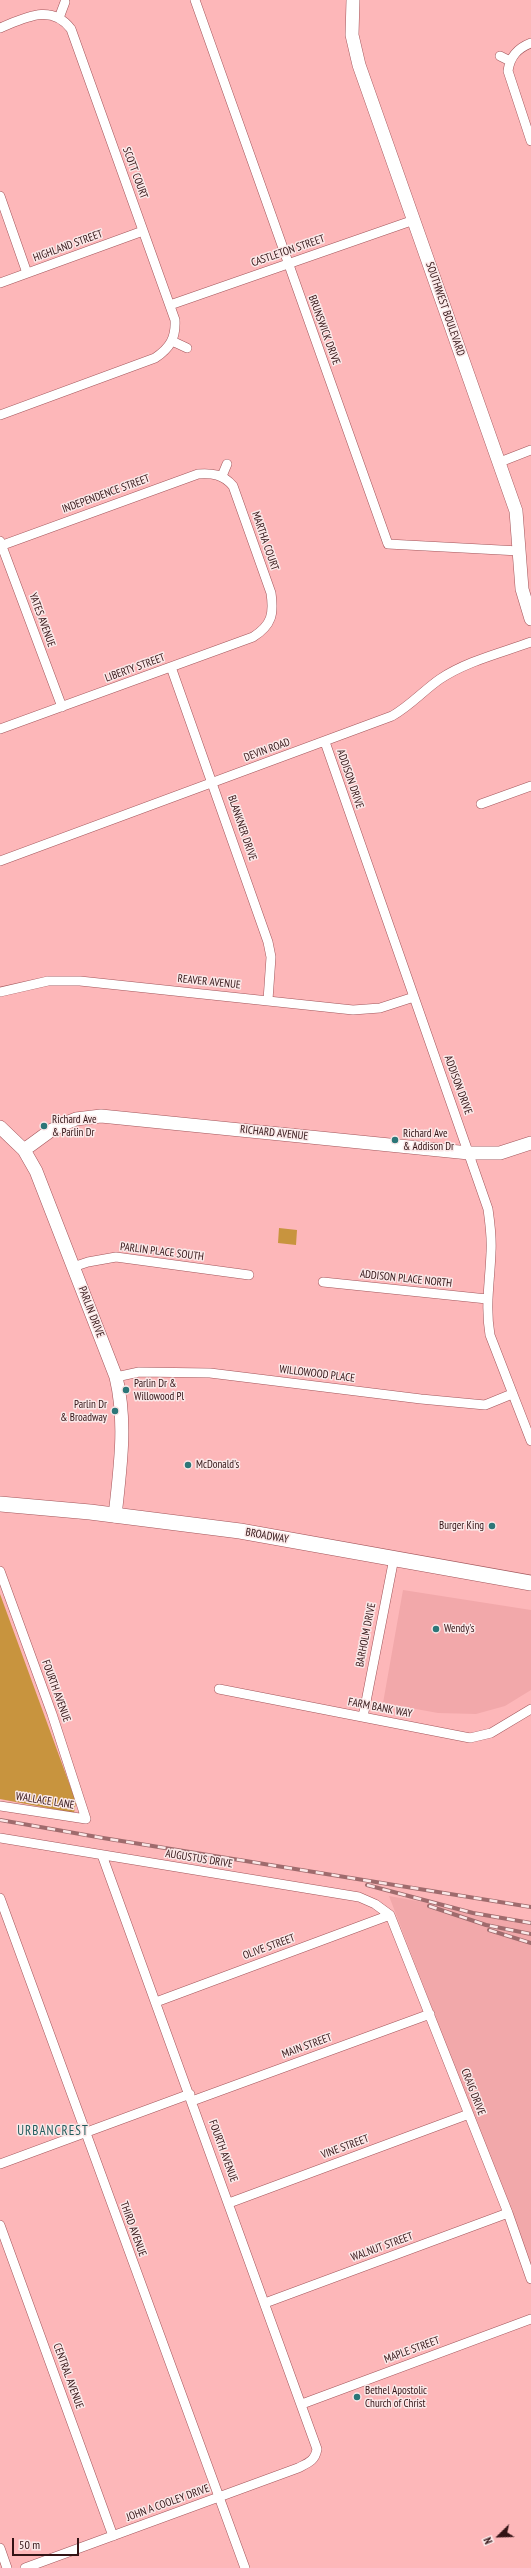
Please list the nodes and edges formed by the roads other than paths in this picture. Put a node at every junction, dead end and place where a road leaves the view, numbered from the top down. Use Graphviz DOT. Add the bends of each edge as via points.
graph roads {
  1 [pos="195,0"];
  2 [pos="353,0"];
  3 [pos="65,2"];
  4 [pos="60,18"];
  5 [pos="0,28"];
  6 [pos="531,43"];
  7 [pos="500,56"];
  8 [pos="510,60"];
  9 [pos="531,141"];
  10 [pos="0,196"];
  11 [pos="414,220"];
  12 [pos="143,231"];
  13 [pos="287,264"];
  14 [pos="27,273"];
  15 [pos="0,283"];
  16 [pos="170,305"];
  17 [pos="172,341"];
  18 [pos="187,348"];
  19 [pos="0,415"];
  20 [pos="531,450"];
  21 [pos="500,462"];
  22 [pos="227,464"];
  23 [pos="222,476"];
  24 [pos="1,544"];
  25 [pos="520,551"];
  26 [pos="272,619"];
  27 [pos="531,619"];
  28 [pos="531,642"];
  29 [pos="171,667"];
  30 [pos="62,707"];
  31 [pos="0,729"];
  32 [pos="325,742"];
  33 [pos="213,782"];
  34 [pos="531,786"];
  35 [pos="481,804"];
  36 [pos="0,860"];
  37 [pos="0,992"];
  38 [pos="414,997"];
  39 [pos="268,1000"];
  40 [pos="0,1127"];
  41 [pos="531,1143"];
  42 [pos="24,1150"];
  43 [pos="469,1153"];
  44 [pos="73,1267"];
  45 [pos="249,1275"];
  46 [pos="323,1282"];
  47 [pos="487,1299"];
  48 [pos="116,1377"];
  49 [pos="512,1394"];
  50 [pos="531,1441"];
  51 [pos="0,1504"];
  52 [pos="115,1516"];
  53 [pos="394,1558"];
  54 [pos="0,1571"];
  55 [pos="531,1583"];
  56 [pos="219,1690"];
  57 [pos="531,1709"];
  58 [pos="363,1717"];
  59 [pos="0,1806"];
  60 [pos="86,1819"];
  61 [pos="0,1838"];
  62 [pos="102,1855"];
  63 [pos="0,1898"];
  64 [pos="390,1915"];
  65 [pos="156,2002"];
  66 [pos="430,2014"];
  67 [pos="191,2098"];
  68 [pos="469,2114"];
  69 [pos="86,2133"];
  70 [pos="0,2164"];
  71 [pos="229,2203"];
  72 [pos="508,2213"];
  73 [pos="0,2225"];
  74 [pos="531,2279"];
  75 [pos="265,2303"];
  76 [pos="531,2319"];
  77 [pos="302,2404"];
  78 [pos="316,2456"];
  79 [pos="218,2497"];
  80 [pos="113,2536"];
  81 [pos="0,2548"];
  82 [pos="7,2568"];
  83 [pos="25,2568"];
  84 [pos="245,2568"];
  1 -- 13 [label="street, BRUNSWICK DRIVE"];
  2 -- 11 [label="street, SOUTHWEST BOULEVARD" via="352,35 359,65"];
  3 -- 4 [label="street"];
  4 -- 5 [label="street" via="42,13"];
  4 -- 12 [label="street, SCOTT COURT" via="66,22 74,37"];
  6 -- 8 [label="street" via="516,51"];
  7 -- 8 [label="street"];
  8 -- 9 [label="street" via="508,76"];
  10 -- 14 [label="street"];
  11 -- 13 [label="street, CASTLETON STREET"];
  11 -- 21 [label="street, SOUTHWEST BOULEVARD"];
  12 -- 14 [label="street, HIGHLAND STREET"];
  12 -- 16 [label="street, SCOTT COURT"];
  13 -- 16 [label="street, CASTLETON STREET"];
  13 -- 25 [label="street, BRUNSWICK DRIVE" via="388,544"];
  14 -- 15 [label="street, HIGHLAND STREET"];
  16 -- 17 [label="street, SCOTT COURT" via="176,330"];
  17 -- 18 [label="street"];
  17 -- 19 [label="street" via="165,351 155,358"];
  20 -- 21 [label="street"];
  21 -- 25 [label="street, SOUTHWEST BOULEVARD" via="516,511"];
  22 -- 23 [label="street"];
  23 -- 24 [label="street, INDEPENDENCE STREET" via="198,474"];
  23 -- 26 [label="street, MARTHA COURT" via="233,486 246,521 271,593"];
  24 -- 30 [label="street, YATES AVENUE"];
  25 -- 27 [label="street, SOUTHWEST BOULEVARD" via="522,589"];
  26 -- 29 [label="street, LIBERTY STREET" via="264,630 253,637"];
  28 -- 32 [label="street, DEVIN ROAD" via="456,670 441,678 401,711"];
  29 -- 30 [label="street, LIBERTY STREET"];
  29 -- 33 [label="street, BLANKNER DRIVE"];
  30 -- 31 [label="street, LIBERTY STREET"];
  32 -- 33 [label="street, DEVIN ROAD"];
  32 -- 38 [label="street, ADDISON DRIVE"];
  33 -- 36 [label="street, DEVIN ROAD"];
  33 -- 39 [label="street, BLANKNER DRIVE" via="268,942 271,957"];
  34 -- 35 [label="street"];
  37 -- 39 [label="street, REAVER AVENUE" via="48,981 80,981"];
  38 -- 39 [label="street, REAVER AVENUE" via="368,1010"];
  38 -- 43 [label="street, ADDISON DRIVE"];
  40 -- 42 [label="street, PARLIN DRIVE"];
  41 -- 43 [label="street, RICHARD AVENUE" via="500,1153"];
  42 -- 43 [label="street, RICHARD AVENUE" via="66,1123 96,1116"];
  42 -- 44 [label="street, PARLIN DRIVE" via="47,1196"];
  43 -- 47 [label="street, ADDISON DRIVE" via="488,1209 491,1231"];
  44 -- 45 [label="street, PARLIN PLACE SOUTH" via="116,1257"];
  44 -- 48 [label="street, PARLIN DRIVE"];
  46 -- 47 [label="street, ADDISON PLACE NORTH"];
  47 -- 49 [label="street, ADDISON DRIVE" via="490,1335"];
  48 -- 49 [label="street, WILLOWOOD PLACE" via="139,1372 210,1372 485,1405"];
  48 -- 52 [label="street, PARLIN DRIVE" via="120,1394 122,1436"];
  49 -- 50 [label="street, ADDISON DRIVE"];
  51 -- 52 [label="main road, BROADWAY"];
  52 -- 53 [label="main road, BROADWAY" via="240,1531"];
  53 -- 55 [label="main road, BROADWAY"];
  53 -- 58 [label="street, BARHOLM DRIVE"];
  54 -- 60 [label="street, FOURTH AVENUE" via="52,1714"];
  56 -- 58 [label="street, FARM BANK WAY"];
  57 -- 58 [label="street, FARM BANK WAY" via="491,1733 470,1738"];
  59 -- 60 [label="street, WALLACE LANE"];
  61 -- 62 [label="street, AUGUSTUS DRIVE"];
  62 -- 64 [label="street, AUGUSTUS DRIVE" via="360,1897"];
  62 -- 65 [label="street, FOURTH AVENUE"];
  63 -- 69 [label="street, THIRD AVENUE"];
  64 -- 65 [label="street, OLIVE STREET"];
  64 -- 66 [label="street, CRAIG DRIVE"];
  65 -- 67 [label="street, FOURTH AVENUE"];
  66 -- 67 [label="street, MAIN STREET"];
  66 -- 68 [label="street, CRAIG DRIVE"];
  67 -- 69 [label="street, MAIN STREET"];
  67 -- 71 [label="street, FOURTH AVENUE"];
  68 -- 71 [label="street, VINE STREET"];
  68 -- 72 [label="street, CRAIG DRIVE"];
  69 -- 70 [label="street, MAIN STREET"];
  69 -- 79 [label="street, THIRD AVENUE"];
  71 -- 75 [label="street, FOURTH AVENUE"];
  72 -- 74 [label="street, CRAIG DRIVE"];
  72 -- 75 [label="street, WALNUT STREET"];
  73 -- 80 [label="street, CENTRAL AVENUE"];
  75 -- 77 [label="street, FOURTH AVENUE"];
  76 -- 77 [label="street, MAPLE STREET"];
  77 -- 78 [label="street, FOURTH AVENUE" via="317,2445"];
  78 -- 79 [label="street, JOHN A COOLEY DRIVE" via="298,2468"];
  79 -- 80 [label="street, JOHN A COOLEY DRIVE"];
  79 -- 84 [label="street, THIRD AVENUE"];
  80 -- 83 [label="street, JOHN A COOLEY DRIVE"];
  81 -- 82 [label="street"];
}
